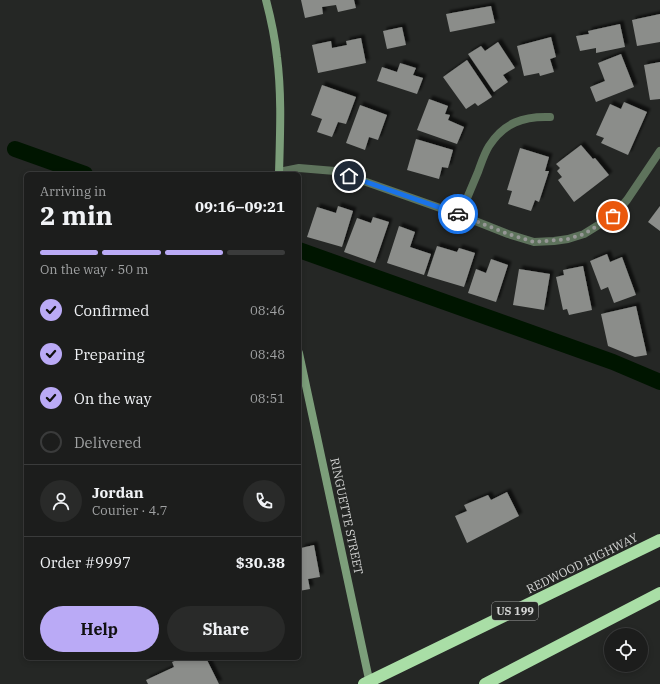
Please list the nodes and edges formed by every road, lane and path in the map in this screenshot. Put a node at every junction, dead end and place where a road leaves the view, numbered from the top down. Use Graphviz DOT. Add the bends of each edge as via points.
graph roads {
  1 [pos="266,0"];
  2 [pos="550,118"];
  3 [pos="660,151"];
  4 [pos="279,172"];
  5 [pos="283,172"];
  6 [pos="460,215"];
  7 [pos="301,363"];
  8 [pos="660,540"];
  9 [pos="660,593"];
  10 [pos="368,683"];
  11 [pos="485,684"];
  1 -- 4 [label="street" via="280,88"];
  2 -- 6 [label="street" via="524,119 498,134 488,147"];
  3 -- 6 [label="street" via="613,216 584,234 568,239 534,242"];
  5 -- 6 [label="street" via="299,168 335,171"];
  7 -- 10 [label="street, RINGUETTE STREET"];
  8 -- 10 [label="highway, REDWOOD HIGHWAY / US 199"];
  9 -- 11 [label="highway"];
}
